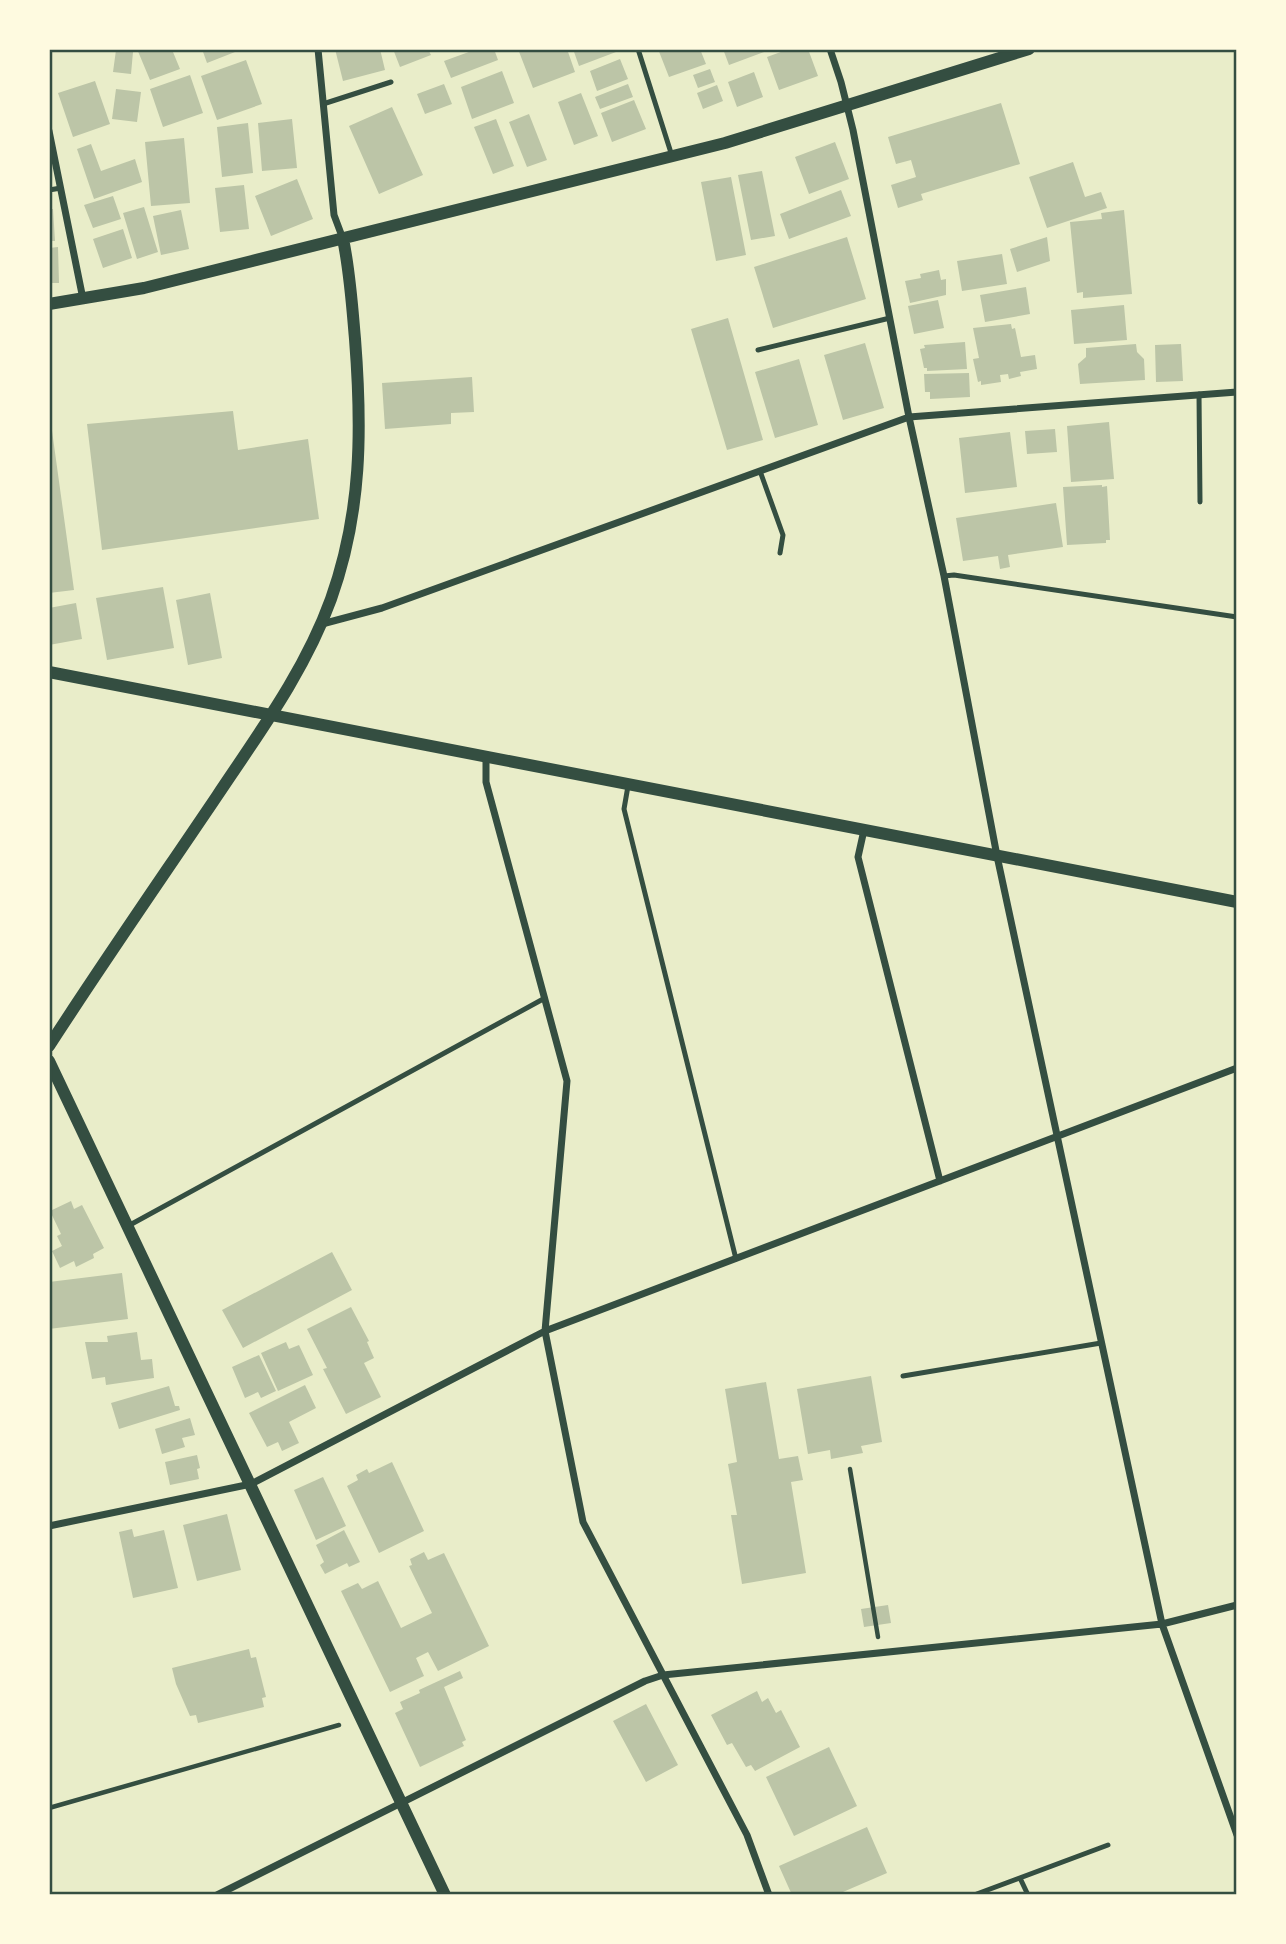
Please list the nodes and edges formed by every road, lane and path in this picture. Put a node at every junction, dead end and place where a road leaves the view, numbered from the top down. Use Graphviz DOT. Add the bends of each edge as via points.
graph roads {
  1 [pos="318,49"];
  2 [pos="638,49"];
  3 [pos="830,49"];
  4 [pos="1028,49"];
  5 [pos="391,82"];
  6 [pos="323,104"];
  7 [pos="848,105"];
  8 [pos="49,131"];
  9 [pos="672,156"];
  10 [pos="61,188"];
  11 [pos="49,190"];
  12 [pos="343,239"];
  13 [pos="83,299"];
  14 [pos="49,304"];
  15 [pos="890,318"];
  16 [pos="758,350"];
  17 [pos="1237,392"];
  18 [pos="1199,394"];
  19 [pos="909,417"];
  20 [pos="760,471"];
  21 [pos="1200,502"];
  22 [pos="780,554"];
  23 [pos="944,576"];
  24 [pos="1237,617"];
  25 [pos="322,624"];
  26 [pos="49,672"];
  27 [pos="272,714"];
  28 [pos="486,757"];
  29 [pos="628,785"];
  30 [pos="864,830"];
  31 [pos="997,856"];
  32 [pos="1237,902"];
  33 [pos="545,998"];
  34 [pos="49,1045"];
  35 [pos="49,1061"];
  36 [pos="1237,1068"];
  37 [pos="1057,1137"];
  38 [pos="940,1181"];
  39 [pos="128,1226"];
  40 [pos="736,1259"];
  41 [pos="545,1331"];
  42 [pos="1101,1343"];
  43 [pos="904,1376"];
  44 [pos="850,1469"];
  45 [pos="251,1484"];
  46 [pos="49,1526"];
  47 [pos="1237,1605"];
  48 [pos="1162,1624"];
  49 [pos="881,1652"];
  50 [pos="663,1675"];
  51 [pos="339,1725"];
  52 [pos="401,1802"];
  53 [pos="49,1808"];
  54 [pos="1237,1835"];
  55 [pos="1108,1844"];
  56 [pos="1020,1878"];
  57 [pos="217,1895"];
  58 [pos="445,1895"];
  59 [pos="769,1895"];
  60 [pos="974,1895"];
  61 [pos="1028,1895"];
  1 -- 6 [label="street"];
  2 -- 9 [label="lane"];
  3 -- 7 [label="street"];
  4 -- 7 [label="street"];
  5 -- 6 [label="lane"];
  6 -- 12 [label="street" via="334,215"];
  7 -- 9 [label="street"];
  7 -- 15 [label="street"];
  8 -- 10 [label="street"];
  9 -- 12 [label="street"];
  10 -- 11 [label="lane"];
  10 -- 13 [label="street"];
  12 -- 13 [label="street"];
  12 -- 25 [label="street" via="349,268 360,453 348,541"];
  13 -- 14 [label="street"];
  15 -- 16 [label="lane"];
  15 -- 19 [label="street"];
  17 -- 18 [label="street"];
  18 -- 19 [label="street"];
  18 -- 21 [label="lane"];
  19 -- 20 [label="street"];
  19 -- 23 [label="street"];
  20 -- 22 [label="lane" via="783,535"];
  20 -- 25 [label="street" via="382,608"];
  23 -- 24 [label="lane"];
  23 -- 31 [label="street"];
  25 -- 27 [label="street"];
  26 -- 27 [label="street"];
  27 -- 28 [label="street"];
  27 -- 34 [label="street"];
  28 -- 29 [label="street"];
  28 -- 33 [label="street" via="486,782"];
  29 -- 30 [label="street"];
  29 -- 40 [label="lane" via="624,809"];
  30 -- 31 [label="street"];
  30 -- 38 [label="street" via="858,857"];
  31 -- 32 [label="street"];
  31 -- 37 [label="street"];
  33 -- 39 [label="lane"];
  33 -- 41 [label="street" via="567,1081"];
  35 -- 39 [label="street"];
  36 -- 37 [label="street"];
  37 -- 38 [label="street"];
  37 -- 42 [label="street"];
  38 -- 40 [label="street"];
  39 -- 45 [label="street"];
  40 -- 41 [label="street"];
  41 -- 45 [label="street"];
  41 -- 50 [label="street" via="583,1522"];
  42 -- 43 [label="lane"];
  42 -- 48 [label="street"];
  44 -- 49 [label="path"];
  45 -- 46 [label="street"];
  45 -- 52 [label="street"];
  47 -- 48 [label="street"];
  48 -- 49 [label="street"];
  48 -- 54 [label="street"];
  49 -- 50 [label="street"];
  50 -- 52 [label="street"];
  50 -- 59 [label="street" via="747,1835"];
  51 -- 53 [label="path"];
  52 -- 57 [label="street"];
  52 -- 58 [label="street"];
  55 -- 56 [label="lane"];
  56 -- 60 [label="lane"];
  56 -- 61 [label="lane"];
}
